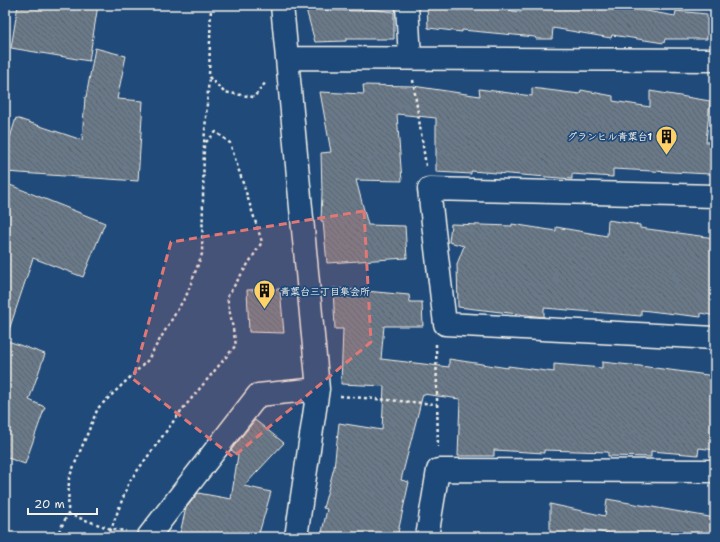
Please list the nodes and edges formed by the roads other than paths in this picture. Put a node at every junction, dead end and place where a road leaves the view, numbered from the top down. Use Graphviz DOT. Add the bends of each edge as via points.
graph roads {
  1 [pos="282,5"];
  2 [pos="407,5"];
  3 [pos="287,58"];
  4 [pos="410,58"];
  5 [pos="715,60"];
  6 [pos="715,196"];
  7 [pos="715,338"];
  8 [pos="327,392"];
  9 [pos="715,471"];
  10 [pos="149,535"];
  11 [pos="296,537"];
  12 [pos="428,537"];
  1 -- 3 [label="street"];
  2 -- 4 [label="street"];
  3 -- 4 [label="street"];
  3 -- 8 [label="street"];
  4 -- 5 [label="street"];
  6 -- 7 [label="street" via="429,188 445,324"];
  8 -- 10 [label="street" via="258,395"];
  8 -- 11 [label="street"];
  9 -- 12 [label="street" via="438,470"];
}
